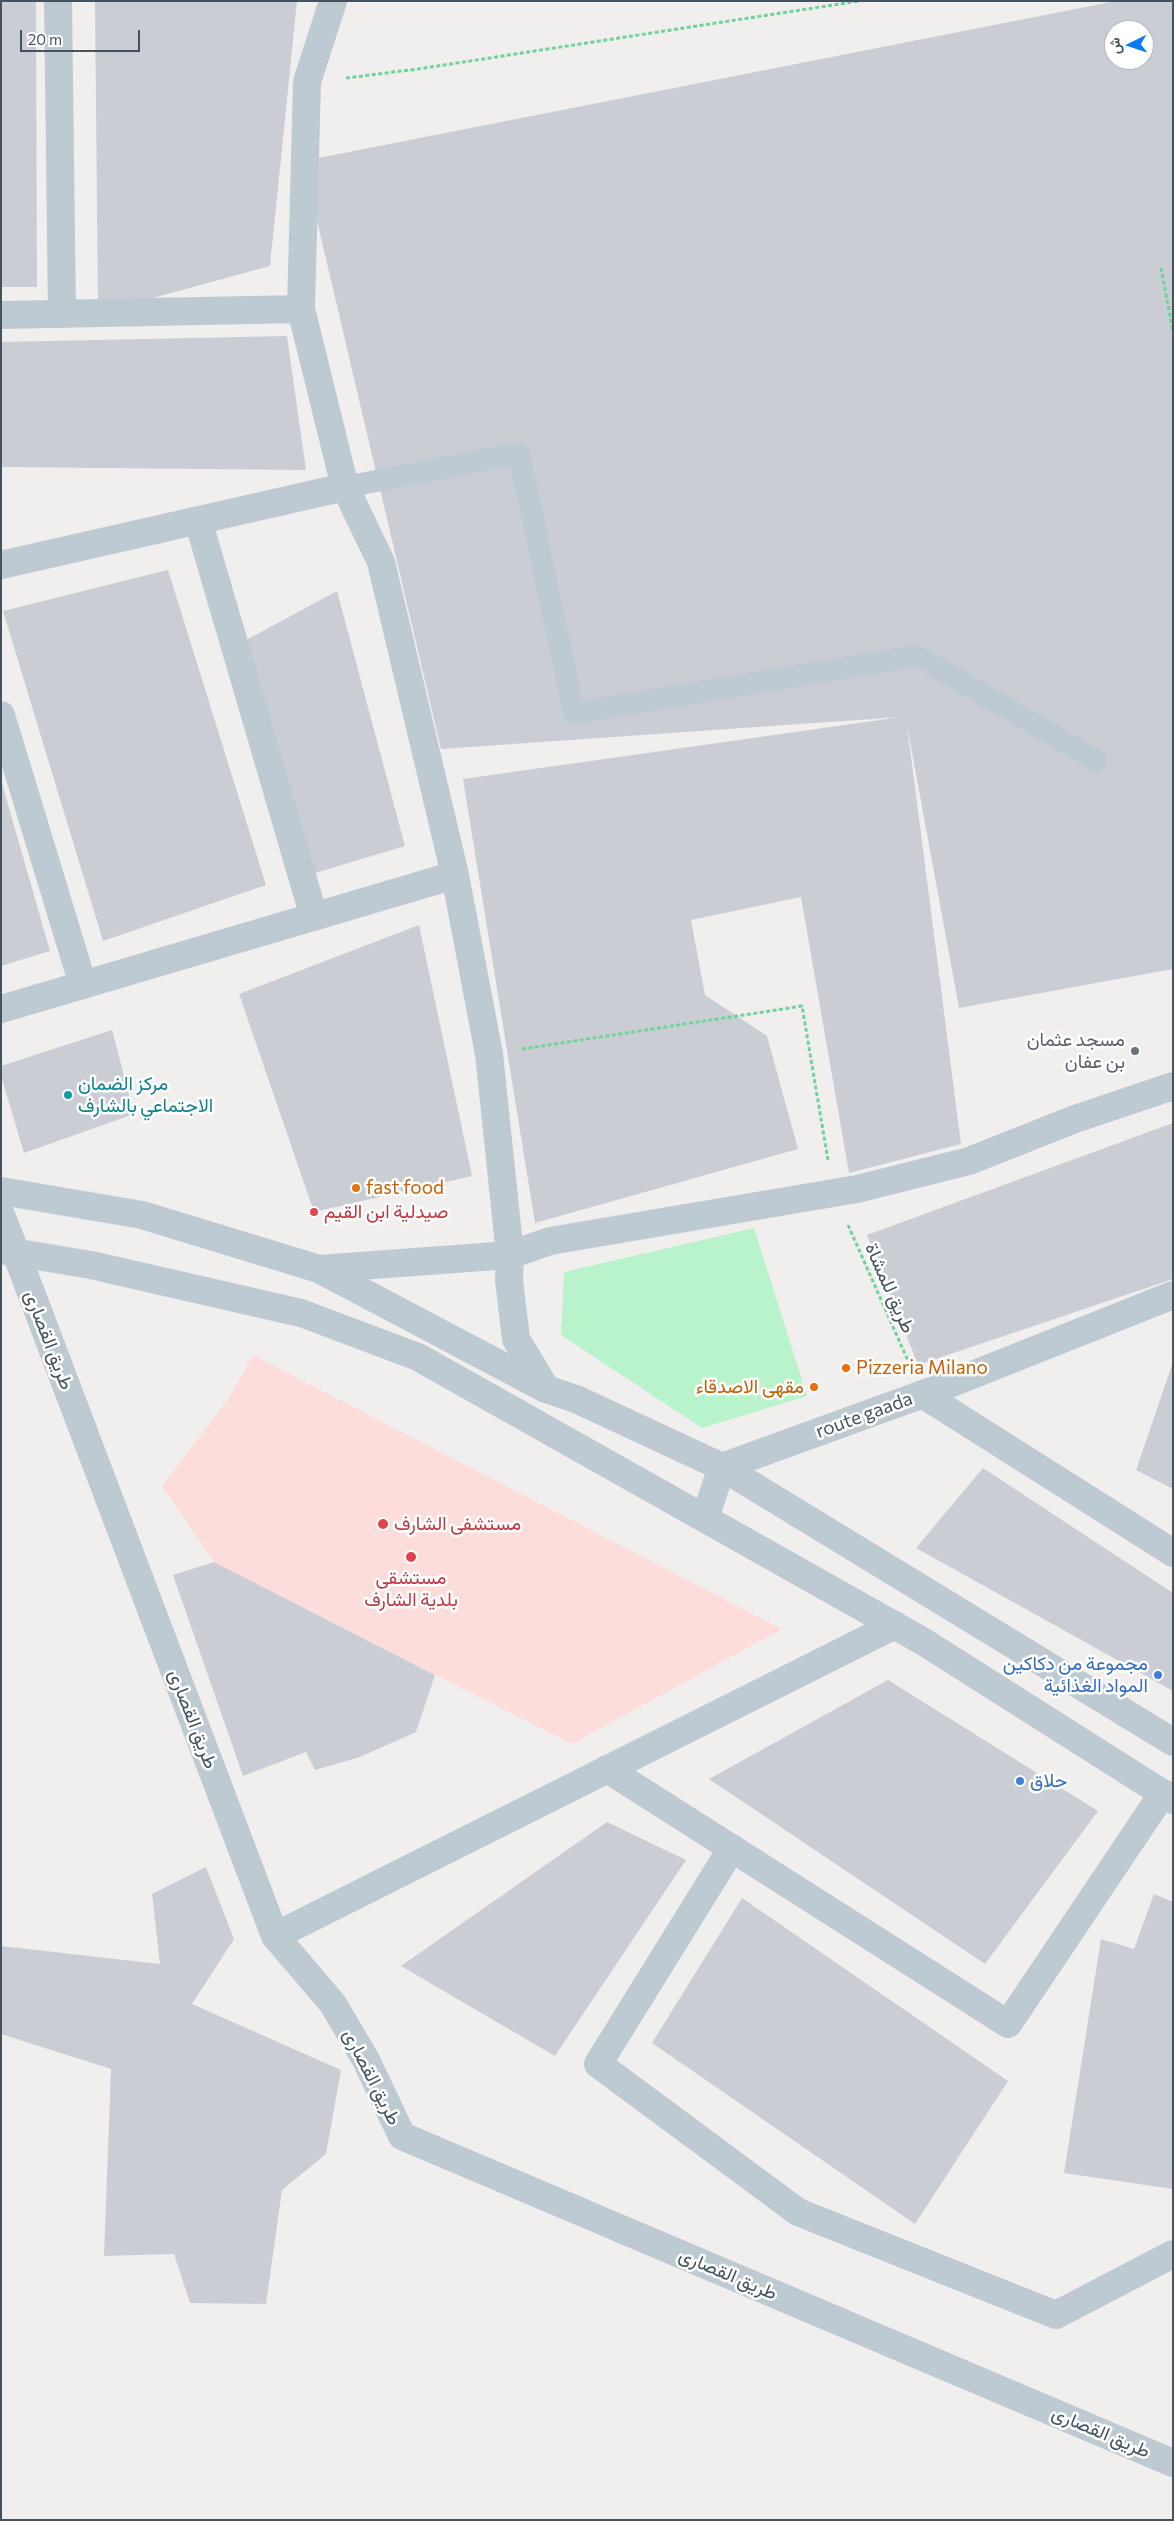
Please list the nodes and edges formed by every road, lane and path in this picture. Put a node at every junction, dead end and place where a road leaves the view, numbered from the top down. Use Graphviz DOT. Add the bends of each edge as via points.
graph roads {
  1 [pos="58,1"];
  2 [pos="333,1"];
  3 [pos="859,1"];
  4 [pos="307,82"];
  5 [pos="1161,268"];
  6 [pos="301,309"];
  7 [pos="62,314"];
  8 [pos="1,315"];
  9 [pos="1173,331"];
  10 [pos="345,487"];
  11 [pos="198,520"];
  12 [pos="1,565"];
  13 [pos="1,715"];
  14 [pos="1096,760"];
  15 [pos="455,875"];
  16 [pos="314,917"];
  17 [pos="83,985"];
  18 [pos="1,1009"];
  19 [pos="489,1054"];
  20 [pos="1173,1086"];
  21 [pos="1,1191"];
  22 [pos="833,1193"];
  23 [pos="1,1215"];
  24 [pos="9,1252"];
  25 [pos="510,1255"];
  26 [pos="319,1269"];
  27 [pos="1173,1295"];
  28 [pos="409,1316"];
  29 [pos="389,1346"];
  30 [pos="546,1389"];
  31 [pos="922,1394"];
  32 [pos="722,1467"];
  33 [pos="705,1518"];
  34 [pos="1173,1554"];
  35 [pos="895,1625"];
  36 [pos="1173,1742"];
  37 [pos="607,1769"];
  38 [pos="1168,1796"];
  39 [pos="732,1848"];
  40 [pos="275,1936"];
  41 [pos="1173,2254"];
  42 [pos="1173,2463"];
  1 -- 7 [label="street"];
  2 -- 4 [label="street"];
  3 -- 4 [label="path" via="418,69"];
  4 -- 6 [label="street"];
  5 -- 9 [label="path"];
  6 -- 7 [label="street"];
  6 -- 10 [label="street"];
  7 -- 8 [label="street"];
  10 -- 11 [label="street"];
  10 -- 14 [label="lane" via="519,453 574,712 917,656"];
  10 -- 15 [label="street" via="381,562"];
  11 -- 12 [label="street"];
  11 -- 16 [label="street"];
  13 -- 17 [label="street"];
  15 -- 16 [label="street"];
  15 -- 19 [label="street"];
  16 -- 17 [label="street"];
  17 -- 18 [label="street"];
  19 -- 22 [label="path, طريق للمشاة" via="802,1006"];
  19 -- 25 [label="street"];
  20 -- 22 [label="street" via="1075,1119 969,1161"];
  21 -- 26 [label="street" via="142,1215"];
  22 -- 25 [label="street" via="550,1242"];
  22 -- 31 [label="path, طريق للمشاة"];
  23 -- 24 [label="street, طريق القصارى"];
  24 -- 29 [label="street" via="90,1265 301,1313"];
  24 -- 40 [label="street, طريق القصارى"];
  25 -- 26 [label="street"];
  25 -- 30 [label="street" via="509,1280 516,1339"];
  26 -- 28 [label="street"];
  27 -- 31 [label="street, route gaada"];
  28 -- 29 [label="street"];
  28 -- 30 [label="street"];
  29 -- 33 [label="street" via="418,1357"];
  30 -- 32 [label="street" via="576,1399"];
  31 -- 32 [label="street, route gaada"];
  31 -- 34 [label="street"];
  32 -- 33 [label="street"];
  32 -- 36 [label="street"];
  33 -- 35 [label="street"];
  35 -- 37 [label="street"];
  35 -- 38 [label="street"];
  37 -- 39 [label="street"];
  37 -- 40 [label="street"];
  38 -- 39 [label="street" via="1008,2024"];
  39 -- 41 [label="street" via="598,2064 798,2212 1056,2315"];
  40 -- 42 [label="street, طريق القصارى" via="333,2004 366,2060 402,2136"];
}
